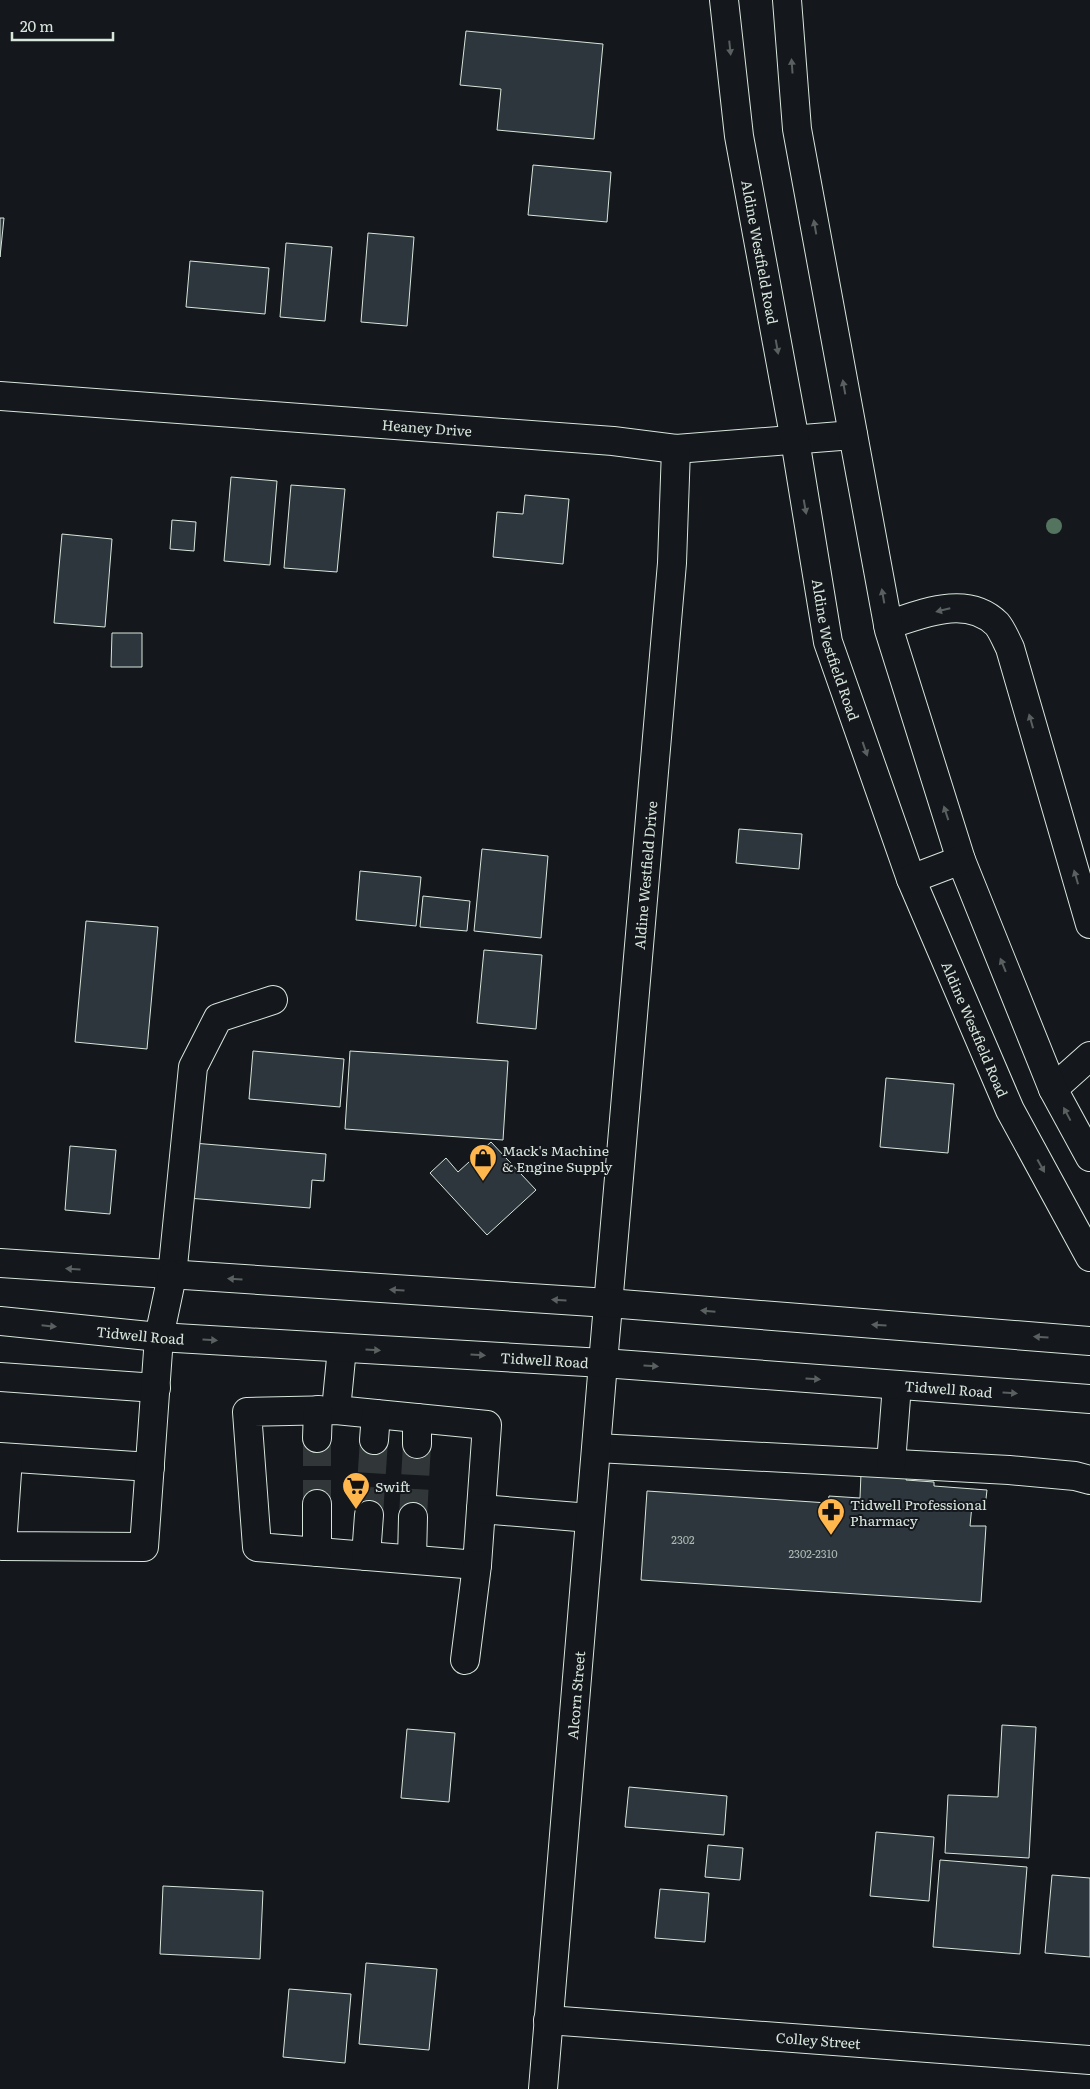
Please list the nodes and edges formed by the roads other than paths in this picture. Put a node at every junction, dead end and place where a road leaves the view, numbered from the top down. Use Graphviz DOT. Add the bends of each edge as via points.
graph roads {
  1 [pos="724,0"];
  2 [pos="787,0"];
  3 [pos="0,396"];
  4 [pos="853,435"];
  5 [pos="794,439"];
  6 [pos="676,449"];
  7 [pos="888,625"];
  8 [pos="961,860"];
  9 [pos="911,880"];
  10 [pos="1090,924"];
  11 [pos="273,1000"];
  12 [pos="1090,1056"];
  13 [pos="1053,1089"];
  14 [pos="1090,1157"];
  15 [pos="1090,1257"];
  16 [pos="0,1263"];
  17 [pos="172,1276"];
  18 [pos="608,1303"];
  19 [pos="0,1322"];
  20 [pos="159,1337"];
  21 [pos="1090,1341"];
  22 [pos="342,1348"];
  23 [pos="602,1363"];
  24 [pos="0,1377"];
  25 [pos="897,1384"];
  26 [pos="156,1388"];
  27 [pos="1090,1399"];
  28 [pos="327,1410"];
  29 [pos="317,1438"];
  30 [pos="596,1448"];
  31 [pos="4,1458"];
  32 [pos="891,1463"];
  33 [pos="150,1467"];
  34 [pos="1090,1480"];
  35 [pos="317,1504"];
  36 [pos="481,1509"];
  37 [pos="369,1515"];
  38 [pos="413,1517"];
  39 [pos="590,1518"];
  40 [pos="317,1552"];
  41 [pos="366,1556"];
  42 [pos="412,1560"];
  43 [pos="477,1565"];
  44 [pos="464,1660"];
  45 [pos="548,2020"];
  46 [pos="1090,2060"];
  47 [pos="543,2089"];
  1 -- 5 [label="main road, Aldine Westfield Road, one-way" via="739,136"];
  4 -- 2 [label="main road, one-way" via="797,129"];
  3 -- 6 [label="main road, Heaney Drive" via="613,441"];
  4 -- 5 [label="main road, Heaney Drive"];
  7 -- 4 [label="main road, one-way"];
  5 -- 6 [label="main road, Heaney Drive"];
  5 -- 9 [label="main road, Aldine Westfield Road, one-way" via="828,642"];
  6 -- 18 [label="main road, Aldine Westfield Drive" via="672,563"];
  8 -- 7 [label="main road, one-way"];
  10 -- 7 [label="main road, one-way" via="1010,648 998,625 978,610 954,607"];
  8 -- 9 [label="main road"];
  13 -- 8 [label="main road, one-way"];
  9 -- 15 [label="main road, Aldine Westfield Road, one-way" via="1010,1110"];
  11 -- 17 [label="main road" via="218,1018 193,1067"];
  12 -- 13 [label="main road"];
  14 -- 13 [label="main road, one-way"];
  17 -- 16 [label="main road, one-way"];
  18 -- 17 [label="main road, one-way"];
  17 -- 20 [label="main road"];
  21 -- 18 [label="main road, one-way"];
  18 -- 23 [label="main road, Alcorn Street"];
  19 -- 20 [label="main road, Tidwell Road, one-way"];
  20 -- 22 [label="main road, Tidwell Road, one-way"];
  20 -- 26 [label="main road"];
  22 -- 23 [label="main road, Tidwell Road, one-way"];
  22 -- 28 [label="main road"];
  23 -- 25 [label="main road, Tidwell Road, one-way"];
  23 -- 30 [label="main road, Alcorn Street"];
  24 -- 26 [label="main road"];
  25 -- 27 [label="main road, Tidwell Road, one-way"];
  25 -- 32 [label="main road"];
  26 -- 33 [label="main road"];
  28 -- 29 [label="main road"];
  28 -- 36 [label="main road" via="375,1427 417,1431 487,1425"];
  28 -- 40 [label="main road" via="247,1412 258,1547"];
  30 -- 32 [label="main road"];
  30 -- 39 [label="main road, Alcorn Street"];
  31 -- 33 [label="main road"];
  31 -- 33 [label="main road" via="2,1546 144,1547"];
  32 -- 34 [label="main road" via="1010,1470"];
  35 -- 40 [label="main road"];
  36 -- 39 [label="main road"];
  36 -- 43 [label="main road"];
  37 -- 41 [label="main road"];
  38 -- 42 [label="main road"];
  39 -- 45 [label="main road, Alcorn Street"];
  40 -- 41 [label="main road"];
  41 -- 42 [label="main road"];
  42 -- 43 [label="main road"];
  43 -- 44 [label="main road"];
  45 -- 46 [label="main road, Colley Street"];
  45 -- 47 [label="main road, Alcorn Street"];
}
